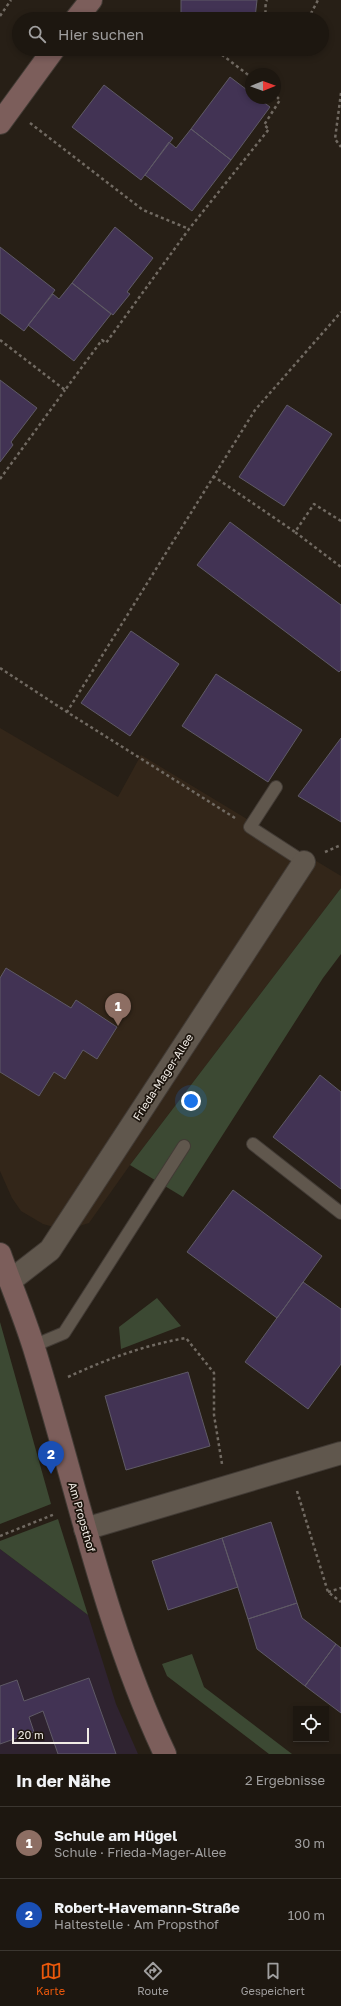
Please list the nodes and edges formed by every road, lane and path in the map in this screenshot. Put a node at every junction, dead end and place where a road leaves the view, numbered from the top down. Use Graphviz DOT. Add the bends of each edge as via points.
graph roads {
  1 [pos="11,0"];
  2 [pos="91,0"];
  3 [pos="267,0"];
  4 [pos="318,0"];
  5 [pos="82,12"];
  6 [pos="267,12"];
  7 [pos="312,12"];
  8 [pos="0,16"];
  9 [pos="49,56"];
  10 [pos="224,56"];
  11 [pos="245,72"];
  12 [pos="341,93"];
  13 [pos="277,104"];
  14 [pos="5,116"];
  15 [pos="341,147"];
  16 [pos="189,229"];
  17 [pos="341,312"];
  18 [pos="0,340"];
  19 [pos="65,390"];
  20 [pos="213,476"];
  21 [pos="0,480"];
  22 [pos="341,521"];
  23 [pos="295,532"];
  24 [pos="341,567"];
  25 [pos="0,668"];
  26 [pos="67,712"];
  27 [pos="276,787"];
  28 [pos="250,827"];
  29 [pos="304,862"];
  30 [pos="253,1144"];
  31 [pos="184,1146"];
  32 [pos="341,1213"];
  33 [pos="0,1254"];
  34 [pos="10,1281"];
  35 [pos="33,1346"];
  36 [pos="45,1387"];
  37 [pos="341,1452"];
  38 [pos="290,1467"];
  39 [pos="226,1486"];
  40 [pos="78,1505"];
  41 [pos="85,1529"];
  42 [pos="0,1536"];
  43 [pos="341,1588"];
  44 [pos="328,1592"];
  45 [pos="341,1602"];
  46 [pos="165,1754"];
  1 -- 8 [label="path"];
  2 -- 5 [label="street"];
  3 -- 6 [label="path"];
  4 -- 7 [label="path"];
  9 -- 14 [label="street"];
  10 -- 11 [label="path"];
  12 -- 15 [label="path" via="335,139"];
  13 -- 16 [label="path" via="264,125 269,129"];
  14 -- 16 [label="path" via="143,210"];
  16 -- 19 [label="path" via="106,343 102,340"];
  17 -- 20 [label="path" via="255,410"];
  18 -- 19 [label="path"];
  19 -- 21 [label="path"];
  20 -- 23 [label="path"];
  20 -- 26 [label="path"];
  22 -- 23 [label="path" via="314,504"];
  23 -- 24 [label="path"];
  25 -- 26 [label="path"];
  26 -- 28 [label="path"];
  27 -- 28 [label="lane"];
  28 -- 29 [label="lane"];
  29 -- 34 [label="street, Frieda-Mager-Allee" via="50,1250"];
  30 -- 32 [label="lane"];
  31 -- 35 [label="lane" via="64,1333"];
  33 -- 34 [label="street, Am Propsthof"];
  34 -- 35 [label="street, Am Propsthof"];
  35 -- 36 [label="street, Am Propsthof"];
  36 -- 39 [label="path" via="110,1358 161,1342 186,1338 214,1373 214,1415"];
  36 -- 40 [label="street, Am Propsthof"];
  37 -- 38 [label="street"];
  38 -- 39 [label="street"];
  38 -- 44 [label="path"];
  39 -- 41 [label="street"];
  40 -- 41 [label="street, Am Propsthof"];
  40 -- 42 [label="path"];
  41 -- 46 [label="street, Am Propsthof" via="117,1634"];
  43 -- 44 [label="path"];
  44 -- 45 [label="path"];
}
